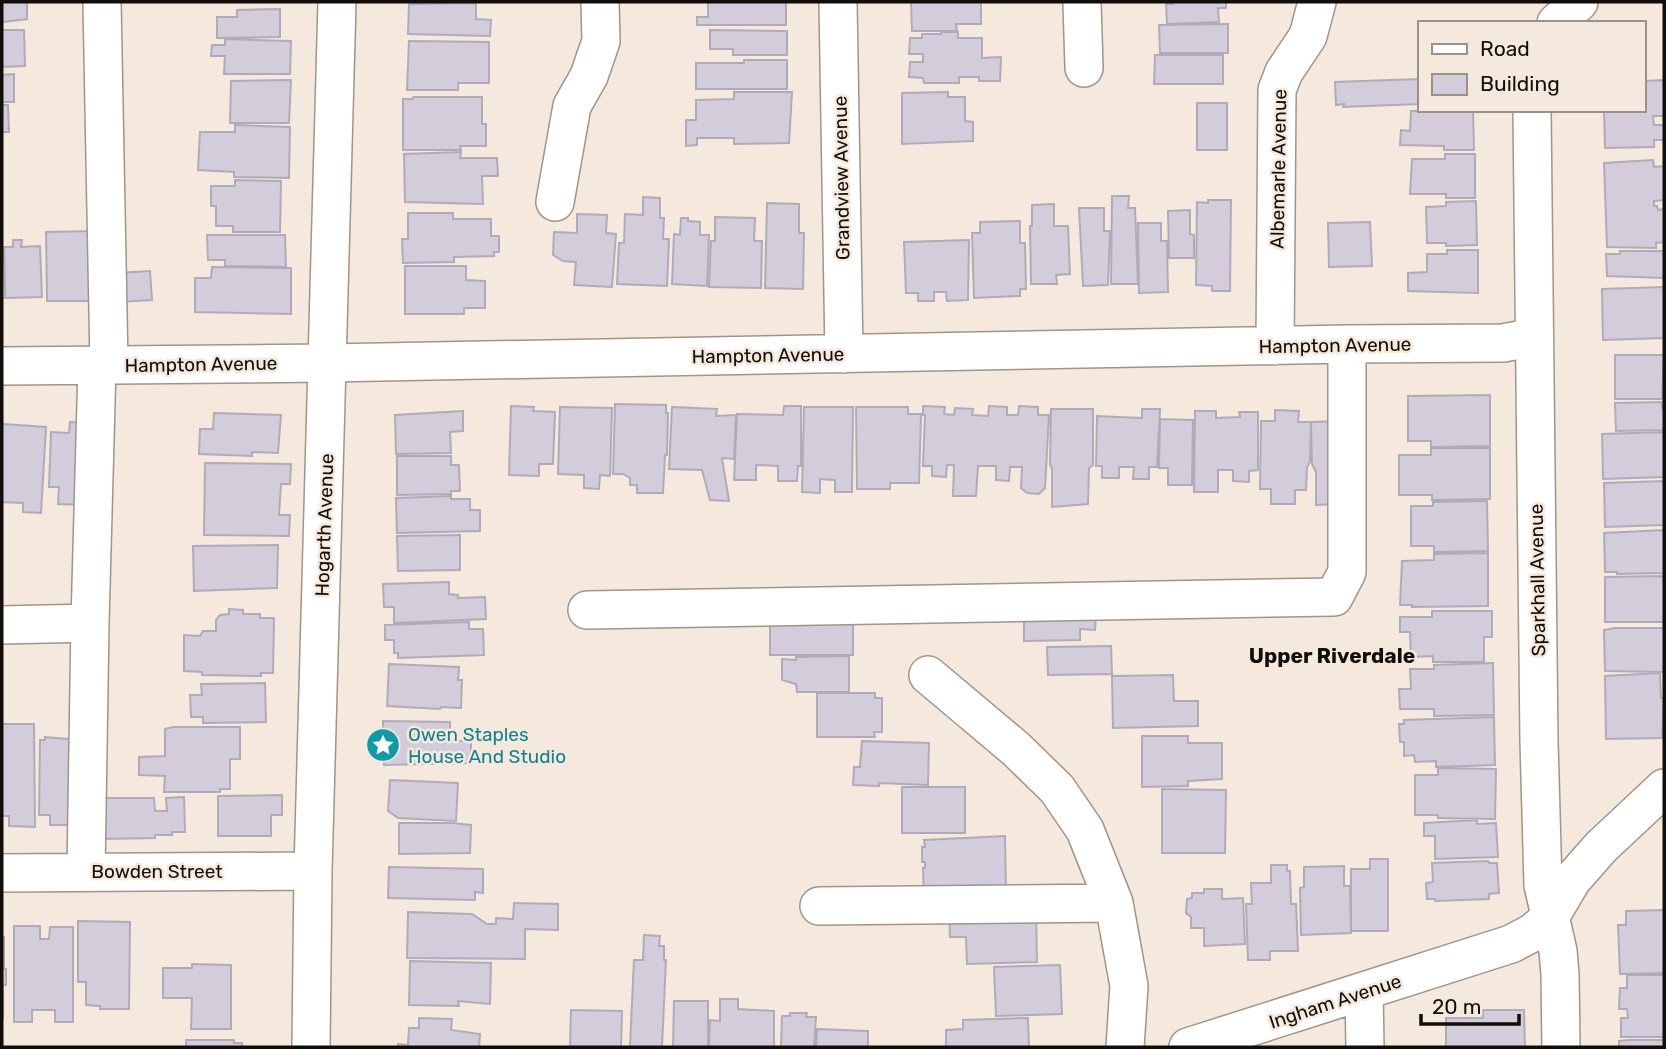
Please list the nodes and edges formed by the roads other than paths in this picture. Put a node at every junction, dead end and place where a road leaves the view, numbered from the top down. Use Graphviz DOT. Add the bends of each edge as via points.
graph roads {
  1 [pos="102,2"];
  2 [pos="337,2"];
  3 [pos="600,2"];
  4 [pos="838,2"];
  5 [pos="1082,2"];
  6 [pos="1317,2"];
  7 [pos="1579,2"];
  8 [pos="1558,21"];
  9 [pos="1084,68"];
  10 [pos="1532,112"];
  11 [pos="555,202"];
  12 [pos="1534,337"];
  13 [pos="1347,344"];
  14 [pos="1275,346"];
  15 [pos="844,354"];
  16 [pos="329,363"];
  17 [pos="103,365"];
  18 [pos="2,366"];
  19 [pos="587,610"];
  20 [pos="90,623"];
  21 [pos="2,625"];
  22 [pos="928,676"];
  23 [pos="1664,788"];
  24 [pos="86,871"];
  25 [pos="313,871"];
  26 [pos="2,873"];
  27 [pos="1114,903"];
  28 [pos="819,906"];
  29 [pos="1549,919"];
  30 [pos="1364,991"];
  31 [pos="311,1047"];
  32 [pos="1125,1047"];
  33 [pos="1188,1047"];
  34 [pos="1365,1047"];
  35 [pos="1561,1047"];
  1 -- 17 [label="street"];
  2 -- 16 [label="street, Hogarth Avenue"];
  3 -- 11 [label="street" via="601,41 572,106"];
  4 -- 15 [label="street, Grandview Avenue"];
  5 -- 9 [label="street"];
  6 -- 14 [label="street, Albemarle Avenue" via="1308,36 1277,90"];
  7 -- 8 [label="street"];
  10 -- 12 [label="street, Sparkhall Avenue"];
  12 -- 13 [label="street, Hampton Avenue" via="1503,343"];
  12 -- 29 [label="street, Sparkhall Avenue" via="1542,885"];
  13 -- 14 [label="street, Hampton Avenue"];
  13 -- 19 [label="street" via="1347,572 1334,597"];
  14 -- 15 [label="street, Hampton Avenue"];
  15 -- 16 [label="street, Hampton Avenue"];
  16 -- 17 [label="street, Hampton Avenue"];
  16 -- 25 [label="street, Hogarth Avenue"];
  17 -- 18 [label="street, Hampton Avenue"];
  17 -- 20 [label="street"];
  20 -- 21 [label="street"];
  20 -- 24 [label="street"];
  22 -- 27 [label="street" via="1016,749 1056,789 1085,830"];
  23 -- 29 [label="street, Ingham Avenue" via="1572,880"];
  24 -- 25 [label="street, Bowden Street"];
  24 -- 26 [label="street, Bowden Street"];
  25 -- 31 [label="street, Hogarth Avenue"];
  27 -- 28 [label="street"];
  27 -- 32 [label="street" via="1129,986"];
  29 -- 30 [label="street, Ingham Avenue" via="1511,944"];
  29 -- 35 [label="street, Sparkhall Avenue" via="1558,951"];
  30 -- 33 [label="street, Ingham Avenue"];
  30 -- 34 [label="street"];
}
